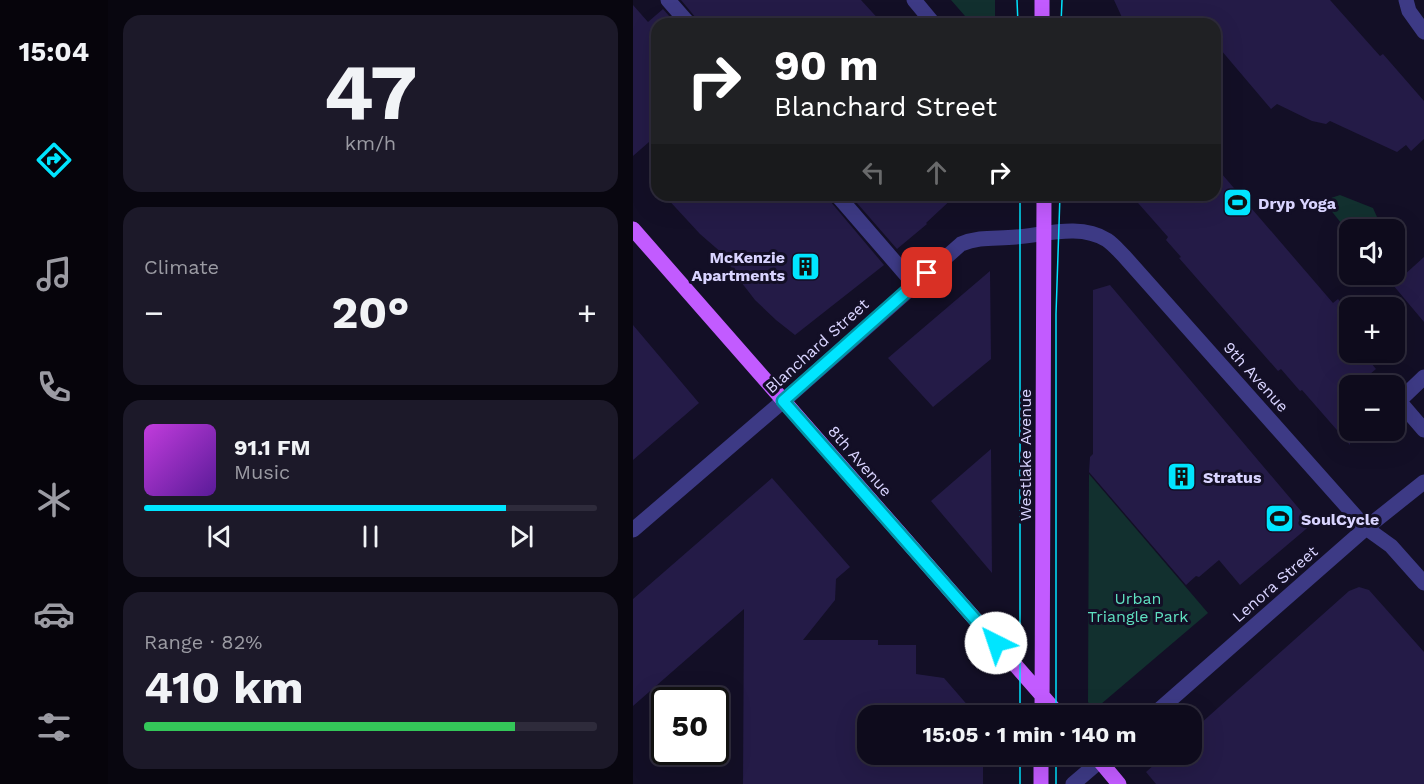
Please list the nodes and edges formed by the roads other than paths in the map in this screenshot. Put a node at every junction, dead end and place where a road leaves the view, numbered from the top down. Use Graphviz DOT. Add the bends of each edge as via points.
graph roads {
  1 [pos="668,0"];
  2 [pos="913,0"];
  3 [pos="1042,0"];
  4 [pos="1406,0"];
  5 [pos="684,18"];
  6 [pos="929,18"];
  7 [pos="1042,18"];
  8 [pos="1424,32"];
  9 [pos="842,201"];
  10 [pos="1044,201"];
  11 [pos="633,229"];
  12 [pos="1044,233"];
  13 [pos="914,285"];
  14 [pos="1424,377"];
  15 [pos="783,401"];
  16 [pos="1424,430"];
  17 [pos="1424,482"];
  18 [pos="1366,528"];
  19 [pos="633,530"];
  20 [pos="1424,583"];
  21 [pos="1043,696"];
  22 [pos="1043,705"];
  23 [pos="1051,705"];
  24 [pos="1165,705"];
  25 [pos="1041,765"];
  26 [pos="1092,765"];
  27 [pos="1106,765"];
  28 [pos="1041,784"];
  29 [pos="1073,784"];
  30 [pos="1119,784"];
  1 -- 5 [label="street"];
  2 -- 6 [label="street"];
  3 -- 7 [label="main road"];
  4 -- 8 [label="street"];
  9 -- 13 [label="street"];
  10 -- 12 [label="main road, Westlake Avenue"];
  11 -- 15 [label="main road, 8th Avenue"];
  12 -- 13 [label="street, Blanchard Street" via="982,237 961,244"];
  12 -- 18 [label="street, 9th Avenue" via="1081,231 1107,240"];
  12 -- 21 [label="main road, Westlake Avenue"];
  13 -- 15 [label="street, Blanchard Street"];
  14 -- 16 [label="street" via="1399,401"];
  15 -- 19 [label="street, Blanchard Street"];
  15 -- 21 [label="main road, 8th Avenue"];
  17 -- 18 [label="street, Lenora Street"];
  18 -- 20 [label="street, 9th Avenue" via="1391,546"];
  18 -- 24 [label="street, Lenora Street"];
  21 -- 22 [label="main road, Westlake Avenue"];
  21 -- 23 [label="main road, 8th Avenue"];
  25 -- 28 [label="main road"];
  26 -- 29 [label="street"];
  27 -- 30 [label="main road"];
}
